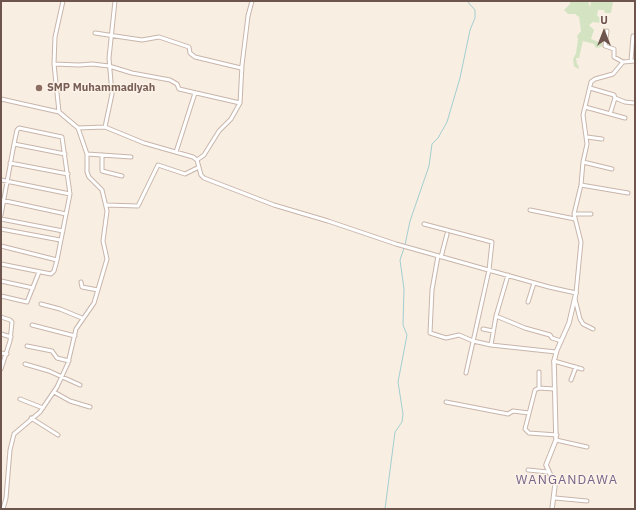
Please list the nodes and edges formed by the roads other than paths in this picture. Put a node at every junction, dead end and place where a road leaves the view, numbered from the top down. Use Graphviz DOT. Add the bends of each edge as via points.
graph roads {
  1 [pos="63,1"];
  2 [pos="115,1"];
  3 [pos="252,1"];
  4 [pos="608,31"];
  5 [pos="95,33"];
  6 [pos="111,36"];
  7 [pos="633,36"];
  8 [pos="621,60"];
  9 [pos="633,61"];
  10 [pos="54,64"];
  11 [pos="109,66"];
  12 [pos="241,68"];
  13 [pos="590,88"];
  14 [pos="195,93"];
  15 [pos="615,98"];
  16 [pos="1,99"];
  17 [pos="240,103"];
  18 [pos="634,103"];
  19 [pos="585,107"];
  20 [pos="59,112"];
  21 [pos="610,114"];
  22 [pos="625,118"];
  23 [pos="105,127"];
  24 [pos="78,128"];
  25 [pos="587,137"];
  26 [pos="602,139"];
  27 [pos="14,144"];
  28 [pos="176,152"];
  29 [pos="65,154"];
  30 [pos="87,154"];
  31 [pos="102,155"];
  32 [pos="131,157"];
  33 [pos="197,160"];
  34 [pos="583,162"];
  35 [pos="10,163"];
  36 [pos="199,167"];
  37 [pos="612,169"];
  38 [pos="68,174"];
  39 [pos="122,176"];
  40 [pos="1,180"];
  41 [pos="7,182"];
  42 [pos="581,185"];
  43 [pos="70,194"];
  44 [pos="628,194"];
  45 [pos="2,200"];
  46 [pos="107,205"];
  47 [pos="530,210"];
  48 [pos="66,214"];
  49 [pos="575,214"];
  50 [pos="591,214"];
  51 [pos="1,215"];
  52 [pos="1,219"];
  53 [pos="575,219"];
  54 [pos="424,224"];
  55 [pos="1,229"];
  56 [pos="63,231"];
  57 [pos="447,234"];
  58 [pos="60,240"];
  59 [pos="1,246"];
  60 [pos="440,256"];
  61 [pos="57,260"];
  62 [pos="1,264"];
  63 [pos="489,270"];
  64 [pos="38,272"];
  65 [pos="508,275"];
  66 [pos="1,281"];
  67 [pos="81,282"];
  68 [pos="534,283"];
  69 [pos="33,288"];
  70 [pos="98,290"];
  71 [pos="576,293"];
  72 [pos="1,296"];
  73 [pos="575,299"];
  74 [pos="528,302"];
  75 [pos="41,304"];
  76 [pos="496,316"];
  77 [pos="1,317"];
  78 [pos="82,318"];
  79 [pos="32,325"];
  80 [pos="484,329"];
  81 [pos="593,329"];
  82 [pos="493,331"];
  83 [pos="1,334"];
  84 [pos="75,336"];
  85 [pos="12,337"];
  86 [pos="473,341"];
  87 [pos="561,342"];
  88 [pos="491,345"];
  89 [pos="27,346"];
  90 [pos="556,352"];
  91 [pos="1,353"];
  92 [pos="7,354"];
  93 [pos="69,361"];
  94 [pos="554,361"];
  95 [pos="25,364"];
  96 [pos="576,367"];
  97 [pos="582,369"];
  98 [pos="1,370"];
  99 [pos="539,372"];
  100 [pos="466,373"];
  101 [pos="65,378"];
  102 [pos="571,380"];
  103 [pos="80,385"];
  104 [pos="539,388"];
  105 [pos="554,389"];
  106 [pos="56,393"];
  107 [pos="20,399"];
  108 [pos="446,402"];
  109 [pos="90,407"];
  110 [pos="43,408"];
  111 [pos="529,413"];
  112 [pos="33,420"];
  113 [pos="58,435"];
  114 [pos="557,435"];
  115 [pos="556,440"];
  116 [pos="587,447"];
  117 [pos="528,470"];
  118 [pos="548,472"];
  119 [pos="555,498"];
  120 [pos="587,501"];
  121 [pos="2,508"];
  122 [pos="552,509"];
  1 -- 10 [label="street" via="55,37"];
  2 -- 6 [label="street"];
  3 -- 12 [label="street"];
  4 -- 8 [label="street" via="605,46 614,49 614,58"];
  5 -- 6 [label="street"];
  6 -- 11 [label="street"];
  6 -- 12 [label="street" via="142,40 159,37 189,47 194,57"];
  7 -- 9 [label="street"];
  8 -- 9 [label="street"];
  8 -- 13 [label="street" via="612,74 592,80"];
  10 -- 11 [label="street"];
  10 -- 20 [label="street"];
  11 -- 14 [label="street" via="170,80 179,89"];
  11 -- 23 [label="street" via="112,94"];
  12 -- 17 [label="street"];
  13 -- 15 [label="street" via="614,95"];
  13 -- 19 [label="street"];
  14 -- 17 [label="street"];
  14 -- 28 [label="street"];
  15 -- 18 [label="street"];
  15 -- 21 [label="street"];
  16 -- 20 [label="street"];
  17 -- 33 [label="street" via="231,120 219,131"];
  19 -- 21 [label="street"];
  19 -- 25 [label="street" via="583,126"];
  20 -- 24 [label="street"];
  21 -- 22 [label="street"];
  23 -- 24 [label="street"];
  23 -- 28 [label="street" via="144,143"];
  24 -- 30 [label="street"];
  25 -- 26 [label="street"];
  25 -- 34 [label="street"];
  27 -- 29 [label="street"];
  27 -- 29 [label="street" via="19,128 58,135 62,139"];
  27 -- 35 [label="street"];
  28 -- 33 [label="street"];
  29 -- 38 [label="street"];
  30 -- 31 [label="street"];
  30 -- 46 [label="street" via="86,172 102,190"];
  31 -- 32 [label="street"];
  31 -- 39 [label="street" via="102,171"];
  33 -- 36 [label="street"];
  34 -- 37 [label="street"];
  34 -- 42 [label="street"];
  35 -- 38 [label="street"];
  35 -- 41 [label="street"];
  36 -- 46 [label="street" via="185,174 158,166 138,206"];
  36 -- 60 [label="street" via="204,178 274,205"];
  38 -- 43 [label="street"];
  40 -- 41 [label="street"];
  41 -- 43 [label="street"];
  41 -- 45 [label="street"];
  42 -- 44 [label="street"];
  42 -- 49 [label="street"];
  43 -- 48 [label="street"];
  45 -- 48 [label="street"];
  45 -- 51 [label="street"];
  46 -- 70 [label="street" via="103,241 107,259"];
  47 -- 53 [label="street"];
  48 -- 56 [label="street"];
  49 -- 50 [label="street"];
  49 -- 53 [label="street"];
  52 -- 56 [label="street"];
  53 -- 71 [label="street" via="581,242"];
  54 -- 63 [label="street" via="492,242"];
  55 -- 58 [label="street"];
  56 -- 58 [label="street"];
  57 -- 60 [label="street"];
  58 -- 61 [label="street"];
  59 -- 61 [label="street"];
  60 -- 63 [label="street"];
  60 -- 86 [label="street" via="432,284 430,332 446,338 462,335"];
  61 -- 64 [label="street" via="53,273"];
  62 -- 64 [label="street"];
  63 -- 65 [label="street"];
  63 -- 86 [label="street"];
  64 -- 69 [label="street"];
  65 -- 68 [label="street"];
  65 -- 76 [label="street"];
  66 -- 69 [label="street"];
  67 -- 70 [label="street" via="82,287"];
  68 -- 71 [label="street"];
  68 -- 74 [label="street"];
  69 -- 72 [label="street" via="27,302"];
  70 -- 78 [label="street" via="92,306"];
  71 -- 73 [label="street"];
  73 -- 81 [label="street" via="580,319 583,324"];
  73 -- 87 [label="street"];
  75 -- 78 [label="street"];
  76 -- 82 [label="street"];
  76 -- 87 [label="street" via="550,335"];
  77 -- 85 [label="street" via="12,321"];
  78 -- 84 [label="street"];
  79 -- 84 [label="street"];
  80 -- 82 [label="street"];
  82 -- 88 [label="street"];
  83 -- 85 [label="street"];
  84 -- 93 [label="street"];
  85 -- 92 [label="street"];
  86 -- 88 [label="street"];
  86 -- 100 [label="street"];
  87 -- 90 [label="street"];
  88 -- 90 [label="street"];
  89 -- 93 [label="street" via="52,351 57,358"];
  90 -- 94 [label="street"];
  91 -- 92 [label="street"];
  92 -- 98 [label="street"];
  93 -- 101 [label="street"];
  94 -- 96 [label="street"];
  94 -- 105 [label="street"];
  95 -- 101 [label="street"];
  96 -- 97 [label="street"];
  96 -- 102 [label="street"];
  99 -- 104 [label="street"];
  101 -- 103 [label="street"];
  101 -- 106 [label="street"];
  104 -- 105 [label="street"];
  104 -- 111 [label="street" via="534,392"];
  105 -- 114 [label="street"];
  106 -- 109 [label="street"];
  106 -- 110 [label="street"];
  107 -- 110 [label="street"];
  108 -- 111 [label="street" via="508,414 513,411"];
  110 -- 112 [label="street"];
  111 -- 114 [label="street" via="525,429 527,432"];
  112 -- 113 [label="street"];
  112 -- 121 [label="street" via="18,429 12,438"];
  114 -- 115 [label="street"];
  115 -- 116 [label="street"];
  115 -- 118 [label="street" via="546,464"];
  117 -- 118 [label="street"];
  118 -- 119 [label="street" via="555,483"];
  119 -- 120 [label="street"];
  119 -- 122 [label="street"];
}
